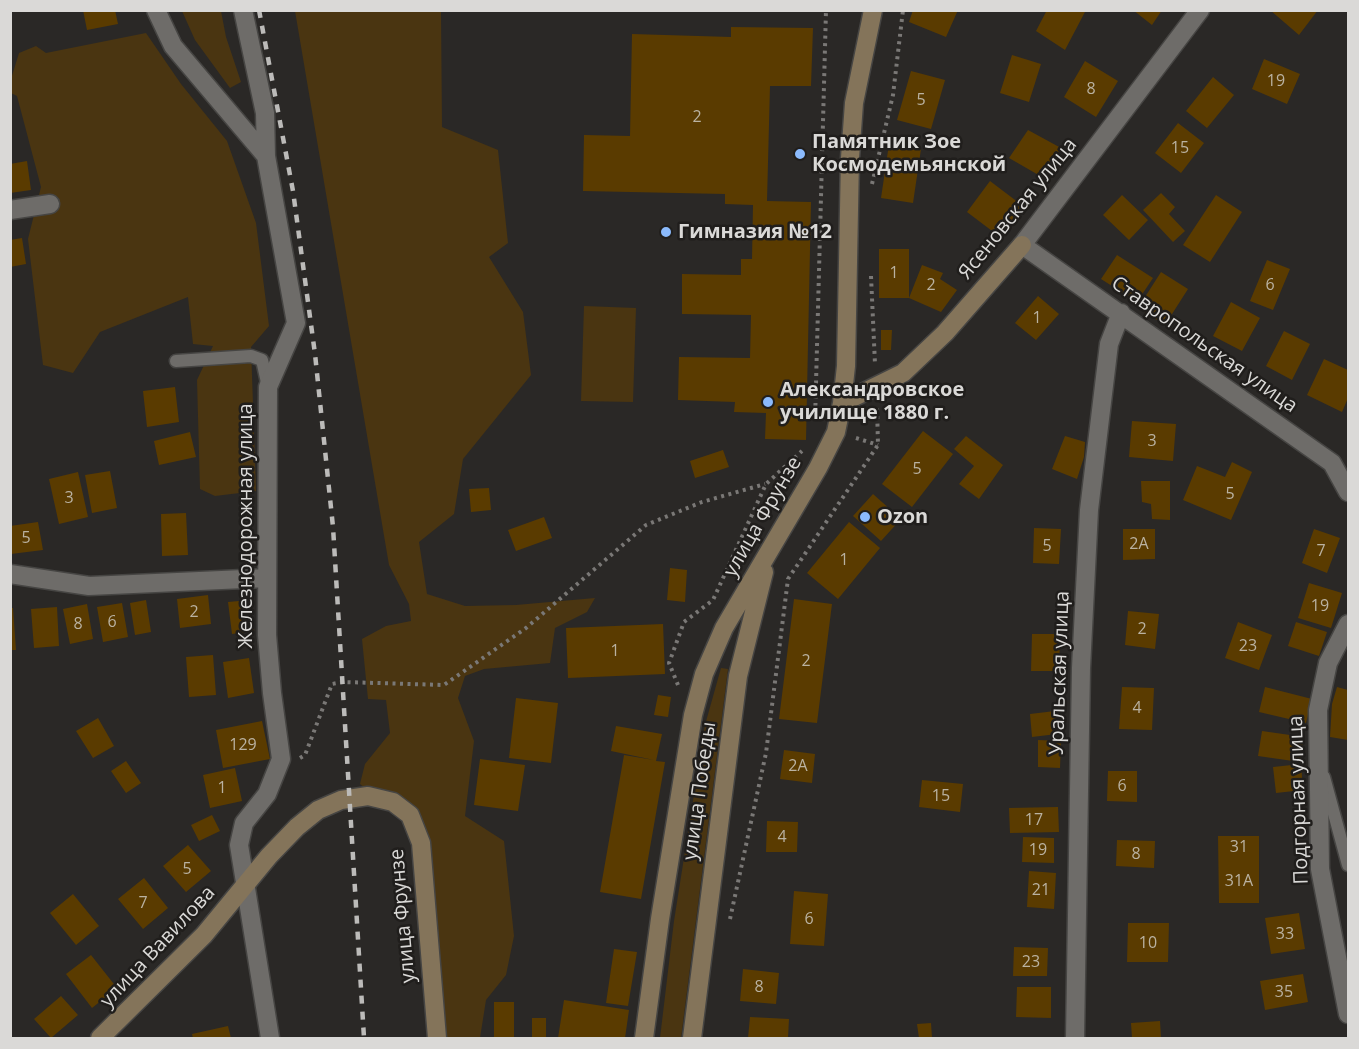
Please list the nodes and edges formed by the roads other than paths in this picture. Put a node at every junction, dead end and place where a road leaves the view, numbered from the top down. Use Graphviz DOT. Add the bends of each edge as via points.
graph roads {
  1 [pos="156,10"];
  2 [pos="243,10"];
  3 [pos="873,10"];
  4 [pos="1200,10"];
  5 [pos="266,156"];
  6 [pos="50,204"];
  7 [pos="10,210"];
  8 [pos="1022,245"];
  9 [pos="1121,313"];
  10 [pos="176,362"];
  11 [pos="268,387"];
  12 [pos="842,403"];
  13 [pos="1348,492"];
  14 [pos="770,552"];
  15 [pos="10,574"];
  16 [pos="266,578"];
  17 [pos="1348,624"];
  18 [pos="1318,755"];
  19 [pos="1348,866"];
  20 [pos="246,884"];
  21 [pos="1348,1014"];
  22 [pos="100,1038"];
  23 [pos="270,1038"];
  24 [pos="437,1038"];
  25 [pos="644,1038"];
  26 [pos="692,1038"];
  27 [pos="1075,1038"];
  1 -- 5 [label="street" via="172,46"];
  2 -- 5 [label="street, Железнодорожная улица" via="264,113"];
  3 -- 12 [label="main road, улица Фрунзе" via="854,103"];
  4 -- 8 [label="street, Ясеновская улица"];
  5 -- 11 [label="street, Железнодорожная улица" via="296,323"];
  6 -- 7 [label="street"];
  8 -- 9 [label="street, Ставропольская улица"];
  8 -- 12 [label="main road, Ясеновская улица" via="945,333 903,373"];
  9 -- 13 [label="street, Ставропольская улица" via="1332,463"];
  9 -- 27 [label="street, Уральская улица" via="1109,344 1089,510 1081,668"];
  10 -- 11 [label="lane" via="251,356 262,360"];
  11 -- 16 [label="street, Железнодорожная улица"];
  12 -- 14 [label="main road, улица Фрунзе" via="836,432"];
  14 -- 25 [label="main road, улица Фрунзе" via="724,628 704,674 660,919"];
  14 -- 26 [label="main road, улица Победы" via="738,676"];
  15 -- 16 [label="street" via="89,586"];
  16 -- 20 [label="street, Железнодорожная улица" via="272,693 281,759 267,794 244,824 239,845"];
  17 -- 18 [label="street, Подгорная улица" via="1328,663 1318,710"];
  18 -- 19 [label="lane"];
  18 -- 21 [label="street, Подгорная улица" via="1320,868"];
  20 -- 22 [label="main road, улица Вавилова" via="204,935"];
  20 -- 23 [label="street, Железнодорожная улица"];
  20 -- 24 [label="main road, улица Фрунзе" via="297,827 318,810 341,800 368,796 393,802 410,815 421,843"];
}
